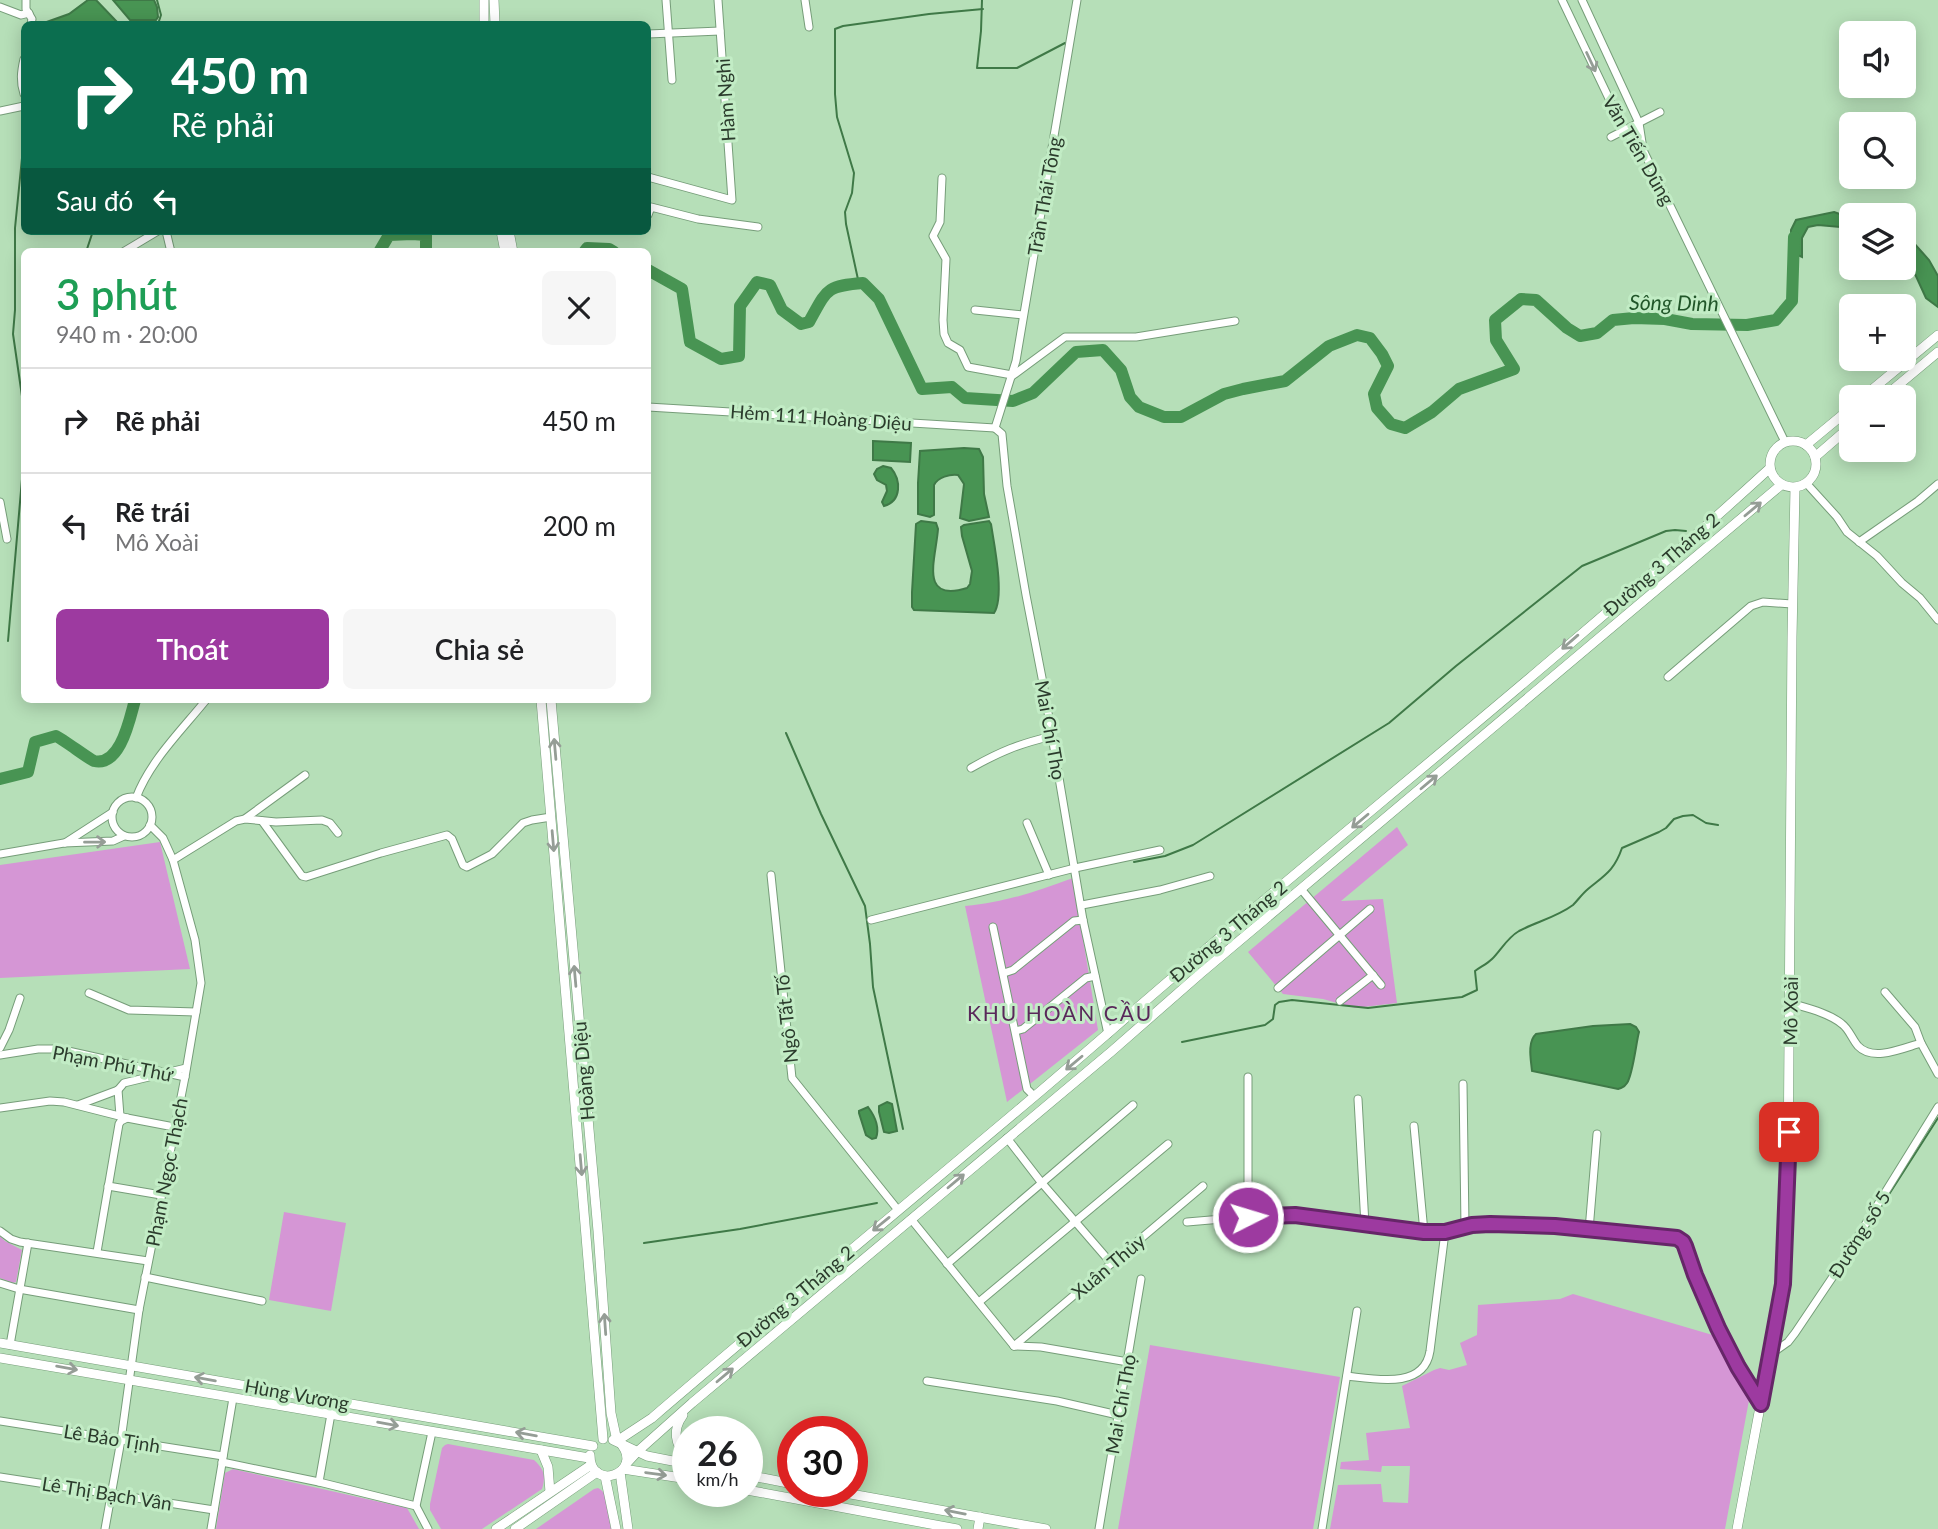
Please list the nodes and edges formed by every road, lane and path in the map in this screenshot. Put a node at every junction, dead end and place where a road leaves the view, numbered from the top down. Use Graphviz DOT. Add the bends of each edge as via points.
graph roads {
  1 [pos="26,0"];
  2 [pos="484,0"];
  3 [pos="494,0"];
  4 [pos="666,0"];
  5 [pos="718,0"];
  6 [pos="805,0"];
  7 [pos="1077,0"];
  8 [pos="1562,0"];
  9 [pos="1582,0"];
  10 [pos="0,7"];
  11 [pos="29,13"];
  12 [pos="32,21"];
  13 [pos="484,21"];
  14 [pos="495,21"];
  15 [pos="809,27"];
  16 [pos="720,31"];
  17 [pos="668,32"];
  18 [pos="651,34"];
  19 [pos="672,80"];
  20 [pos="21,107"];
  21 [pos="0,111"];
  22 [pos="1660,112"];
  23 [pos="1639,122"];
  24 [pos="1624,130"];
  25 [pos="1611,137"];
  26 [pos="1643,150"];
  27 [pos="651,178"];
  28 [pos="942,178"];
  29 [pos="651,207"];
  30 [pos="758,228"];
  31 [pos="151,235"];
  32 [pos="130,248"];
  33 [pos="975,310"];
  34 [pos="1023,315"];
  35 [pos="1235,321"];
  36 [pos="1938,335"];
  37 [pos="1938,352"];
  38 [pos="1012,376"];
  39 [pos="1878,385"];
  40 [pos="1898,385"];
  41 [pos="651,407"];
  42 [pos="1839,418"];
  43 [pos="995,428"];
  44 [pos="1839,436"];
  45 [pos="1785,442"];
  46 [pos="1806,445"];
  47 [pos="1815,457"];
  48 [pos="1770,468"];
  49 [pos="1807,484"];
  50 [pos="1938,484"];
  51 [pos="1781,485"];
  52 [pos="1795,488"];
  53 [pos="0,502"];
  54 [pos="7,539"];
  55 [pos="1859,542"];
  56 [pos="1637,585"];
  57 [pos="1648,597"];
  58 [pos="1793,604"];
  59 [pos="1938,620"];
  60 [pos="1668,677"];
  61 [pos="204,703"];
  62 [pos="541,703"];
  63 [pos="551,703"];
  64 [pos="1052,736"];
  65 [pos="971,768"];
  66 [pos="305,775"];
  67 [pos="1392,795"];
  68 [pos="554,797"];
  69 [pos="136,798"];
  70 [pos="1400,806"];
  71 [pos="113,812"];
  72 [pos="551,817"];
  73 [pos="245,818"];
  74 [pos="262,821"];
  75 [pos="1027,823"];
  76 [pos="150,825"];
  77 [pos="338,833"];
  78 [pos="124,835"];
  79 [pos="64,843"];
  80 [pos="1160,850"];
  81 [pos="0,853"];
  82 [pos="173,860"];
  83 [pos="1075,867"];
  84 [pos="771,875"];
  85 [pos="1049,875"];
  86 [pos="1210,876"];
  87 [pos="1301,889"];
  88 [pos="1082,905"];
  89 [pos="1370,909"];
  90 [pos="1083,919"];
  91 [pos="871,920"];
  92 [pos="993,927"];
  93 [pos="1339,935"];
  94 [pos="1191,962"];
  95 [pos="1004,973"];
  96 [pos="1201,973"];
  97 [pos="1373,975"];
  98 [pos="1095,976"];
  99 [pos="1381,985"];
  100 [pos="1278,988"];
  101 [pos="1885,992"];
  102 [pos="89,993"];
  103 [pos="20,998"];
  104 [pos="1340,1001"];
  105 [pos="1790,1003"];
  106 [pos="196,1012"];
  107 [pos="1016,1031"];
  108 [pos="1108,1034"];
  109 [pos="2,1039"];
  110 [pos="1921,1043"];
  111 [pos="0,1048"];
  112 [pos="0,1055"];
  113 [pos="165,1072"];
  114 [pos="185,1072"];
  115 [pos="1938,1074"];
  116 [pos="1248,1077"];
  117 [pos="1462,1084"];
  118 [pos="118,1090"];
  119 [pos="1034,1096"];
  120 [pos="586,1097"];
  121 [pos="574,1098"];
  122 [pos="1358,1099"];
  123 [pos="77,1105"];
  124 [pos="1133,1105"];
  125 [pos="1938,1107"];
  126 [pos="0,1108"];
  127 [pos="123,1117"];
  128 [pos="1414,1126"];
  129 [pos="174,1127"];
  130 [pos="1597,1134"];
  131 [pos="1007,1138"];
  132 [pos="1168,1144"];
  133 [pos="1041,1182"];
  134 [pos="108,1186"];
  135 [pos="1203,1186"];
  136 [pos="161,1195"];
  137 [pos="898,1210"];
  138 [pos="1248,1217"];
  139 [pos="911,1219"];
  140 [pos="1076,1222"];
  141 [pos="1187,1222"];
  142 [pos="1365,1225"];
  143 [pos="1465,1227"];
  144 [pos="1589,1230"];
  145 [pos="0,1231"];
  146 [pos="1424,1232"];
  147 [pos="1445,1232"];
  148 [pos="28,1243"];
  149 [pos="97,1252"];
  150 [pos="148,1261"];
  151 [pos="1111,1263"];
  152 [pos="947,1264"];
  153 [pos="145,1277"];
  154 [pos="1141,1279"];
  155 [pos="0,1283"];
  156 [pos="19,1289"];
  157 [pos="262,1301"];
  158 [pos="979,1302"];
  159 [pos="139,1310"];
  160 [pos="1357,1311"];
  161 [pos="5,1344"];
  162 [pos="1014,1346"];
  163 [pos="1771,1354"];
  164 [pos="0,1358"];
  165 [pos="1128,1362"];
  166 [pos="131,1366"];
  167 [pos="1347,1377"];
  168 [pos="129,1379"];
  169 [pos="928,1381"];
  170 [pos="233,1398"];
  171 [pos="692,1403"];
  172 [pos="1761,1404"];
  173 [pos="331,1414"];
  174 [pos="1118,1415"];
  175 [pos="681,1416"];
  176 [pos="0,1421"];
  177 [pos="432,1432"];
  178 [pos="603,1439"];
  179 [pos="121,1440"];
  180 [pos="619,1443"];
  181 [pos="593,1446"];
  182 [pos="541,1450"];
  183 [pos="637,1452"];
  184 [pos="223,1459"];
  185 [pos="672,1460"];
  186 [pos="596,1468"];
  187 [pos="623,1468"];
  188 [pos="672,1476"];
  189 [pos="0,1477"];
  190 [pos="319,1482"];
  191 [pos="550,1492"];
  192 [pos="763,1493"];
  193 [pos="112,1494"];
  194 [pos="868,1497"];
  195 [pos="416,1506"];
  196 [pos="214,1510"];
  197 [pos="980,1517"];
  198 [pos="105,1529"];
  199 [pos="211,1529"];
  200 [pos="428,1529"];
  201 [pos="496,1529"];
  202 [pos="515,1529"];
  203 [pos="616,1529"];
  204 [pos="628,1529"];
  205 [pos="957,1529"];
  206 [pos="978,1529"];
  207 [pos="1046,1529"];
  208 [pos="1099,1529"];
  209 [pos="1322,1529"];
  210 [pos="1737,1529"];
  1 -- 11 [label="street"];
  2 -- 13 [label="main road"];
  3 -- 14 [label="main road"];
  4 -- 17 [label="street"];
  5 -- 16 [label="street, Hàm Nghi"];
  6 -- 15 [label="street"];
  7 -- 34 [label="street, Trần Thái Tông"];
  8 -- 24 [label="street, Văn Tiến Dũng, one-way"];
  9 -- 23 [label="street, Văn Tiến Dũng"];
  10 -- 11 [label="street" via="21,15"];
  11 -- 12 [label="street"];
  16 -- 17 [label="street"];
  16 -- 27 [label="street, Hàm Nghi" via="732,200"];
  17 -- 18 [label="street"];
  17 -- 19 [label="street"];
  20 -- 21 [label="street"];
  22 -- 23 [label="street"];
  23 -- 24 [label="street"];
  23 -- 26 [label="street, Văn Tiến Dũng"];
  24 -- 25 [label="street"];
  24 -- 26 [label="street, Văn Tiến Dũng"];
  26 -- 45 [label="street, Văn Tiến Dũng"];
  28 -- 38 [label="street" via="940,222 933,236 946,259 946,339 960,350 968,367"];
  29 -- 30 [label="street"];
  31 -- 32 [label="street"];
  33 -- 34 [label="street"];
  34 -- 38 [label="street, Trần Thái Tông"];
  35 -- 38 [label="street" via="1136,337 1066,337"];
  36 -- 39 [label="main road"];
  37 -- 40 [label="main road"];
  38 -- 43 [label="street, Trần Thái Tông"];
  41 -- 43 [label="street, Hẻm 111 Hoàng Diệu"];
  42 -- 46 [label="main road"];
  43 -- 64 [label="street, Mai Chí Thọ" via="1002,434 1011,511"];
  44 -- 47 [label="main road"];
  45 -- 46 [label="main road"];
  45 -- 48 [label="main road" via="1772,453"];
  46 -- 47 [label="main road"];
  47 -- 49 [label="main road" via="1815,472"];
  48 -- 51 [label="main road"];
  48 -- 56 [label="main road, Đường 3 Tháng 2"];
  49 -- 52 [label="main road"];
  49 -- 55 [label="street"];
  50 -- 55 [label="street"];
  51 -- 52 [label="main road"];
  57 -- 51 [label="main road, Đường 3 Tháng 2, one-way"];
  52 -- 58 [label="main road, Mô Xoài"];
  53 -- 54 [label="street"];
  55 -- 59 [label="street"];
  56 -- 57 [label="street"];
  56 -- 67 [label="main road, Đường 3 Tháng 2, one-way"];
  70 -- 57 [label="main road, Đường 3 Tháng 2, one-way"];
  58 -- 60 [label="street" via="1751,606"];
  58 -- 105 [label="main road, Mô Xoài"];
  61 -- 69 [label="street" via="152,767"];
  62 -- 68 [label="main road, Hoàng Diệu"];
  68 -- 63 [label="main road, Hoàng Diệu, one-way"];
  64 -- 65 [label="street" via="1018,744"];
  64 -- 83 [label="street, Mai Chí Thọ"];
  66 -- 73 [label="street"];
  67 -- 70 [label="street"];
  67 -- 94 [label="main road, Đường 3 Tháng 2, one-way"];
  68 -- 72 [label="main road, Hoàng Diệu"];
  120 -- 68 [label="main road, Hoàng Diệu, one-way"];
  69 -- 71 [label="street" via="119,802"];
  69 -- 76 [label="street" via="148,806"];
  70 -- 87 [label="main road, Đường 3 Tháng 2"];
  71 -- 78 [label="street" via="115,828"];
  71 -- 79 [label="street"];
  72 -- 74 [label="street" via="523,823 492,855 472,866 463,866 447,835 309,877 302,876"];
  72 -- 121 [label="main road, Hoàng Diệu, one-way"];
  73 -- 74 [label="street"];
  73 -- 82 [label="street"];
  74 -- 77 [label="street" via="322,820"];
  75 -- 85 [label="street"];
  76 -- 78 [label="street" via="138,836"];
  76 -- 82 [label="street, Phạm Ngọc Thạch" via="163,838"];
  79 -- 78 [label="street, one-way" via="113,841"];
  79 -- 81 [label="street"];
  80 -- 83 [label="street"];
  82 -- 106 [label="street, Phạm Ngọc Thạch" via="200,967"];
  83 -- 85 [label="street"];
  83 -- 88 [label="street, Mai Chí Thọ"];
  84 -- 137 [label="street, Ngô Tất Tố" via="792,1078"];
  85 -- 91 [label="street"];
  86 -- 88 [label="street"];
  87 -- 93 [label="street"];
  87 -- 96 [label="main road, Đường 3 Tháng 2"];
  88 -- 90 [label="street, Mai Chí Thọ"];
  89 -- 93 [label="street"];
  90 -- 95 [label="street"];
  90 -- 98 [label="street, Mai Chí Thọ"];
  92 -- 95 [label="street"];
  93 -- 97 [label="street"];
  93 -- 100 [label="street"];
  94 -- 96 [label="street"];
  94 -- 108 [label="main road, Đường 3 Tháng 2"];
  95 -- 107 [label="street"];
  96 -- 131 [label="main road, Đường 3 Tháng 2"];
  97 -- 99 [label="street"];
  97 -- 104 [label="street"];
  98 -- 107 [label="street" via="1086,978"];
  98 -- 108 [label="street, Mai Chí Thọ"];
  101 -- 110 [label="street" via="1915,1027"];
  102 -- 106 [label="street" via="130,1010"];
  103 -- 109 [label="street"];
  105 -- 110 [label="street" via="1841,1023 1867,1053"];
  105 -- 163 [label="main road, Mô Xoài" via="1786,1242"];
  106 -- 114 [label="street, Phạm Ngọc Thạch"];
  107 -- 119 [label="street" via="1027,1089"];
  108 -- 119 [label="main road, Đường 3 Tháng 2, one-way"];
  109 -- 111 [label="street"];
  110 -- 115 [label="street"];
  112 -- 113 [label="street, Phạm Phú Thứ" via="59,1049"];
  113 -- 114 [label="street, Phạm Phú Thứ"];
  113 -- 118 [label="street" via="124,1083"];
  114 -- 129 [label="street, Phạm Ngọc Thạch"];
  116 -- 138 [label="street"];
  117 -- 143 [label="street"];
  118 -- 123 [label="street"];
  118 -- 127 [label="street"];
  119 -- 137 [label="main road, Đường 3 Tháng 2"];
  120 -- 121 [label="main road"];
  180 -- 120 [label="main road, Hoàng Diệu, one-way" via="611,1413"];
  121 -- 178 [label="main road, Hoàng Diệu, one-way"];
  122 -- 142 [label="street"];
  123 -- 126 [label="street" via="50,1101"];
  123 -- 127 [label="street"];
  124 -- 133 [label="street"];
  125 -- 163 [label="street, Đường số 5" via="1795,1333"];
  127 -- 129 [label="street"];
  127 -- 134 [label="street"];
  128 -- 146 [label="street"];
  129 -- 136 [label="street, Phạm Ngọc Thạch"];
  130 -- 144 [label="street"];
  131 -- 133 [label="street"];
  139 -- 131 [label="main road, Đường 3 Tháng 2, one-way"];
  132 -- 140 [label="street"];
  133 -- 140 [label="street"];
  133 -- 152 [label="street"];
  134 -- 136 [label="street"];
  134 -- 149 [label="street"];
  135 -- 151 [label="street, Xuân Thủy"];
  136 -- 150 [label="street, Phạm Ngọc Thạch"];
  137 -- 180 [label="main road, Đường 3 Tháng 2, one-way"];
  138 -- 141 [label="street"];
  138 -- 142 [label="street" via="1295,1215"];
  139 -- 152 [label="street"];
  171 -- 139 [label="main road, Đường 3 Tháng 2, one-way"];
  140 -- 151 [label="street"];
  140 -- 158 [label="street"];
  142 -- 146 [label="street"];
  143 -- 144 [label="street"];
  143 -- 147 [label="street"];
  144 -- 172 [label="street" via="1683,1242 1718,1328"];
  145 -- 148 [label="street"];
  146 -- 147 [label="street"];
  147 -- 167 [label="street" via="1426,1363 1399,1380"];
  148 -- 149 [label="street"];
  148 -- 156 [label="street"];
  149 -- 150 [label="street"];
  150 -- 153 [label="street, Phạm Ngọc Thạch"];
  151 -- 162 [label="street, Xuân Thủy"];
  152 -- 158 [label="street"];
  153 -- 157 [label="street"];
  153 -- 159 [label="street, Phạm Ngọc Thạch"];
  154 -- 165 [label="street, Mai Chí Thọ"];
  155 -- 156 [label="street"];
  156 -- 159 [label="street"];
  156 -- 161 [label="street"];
  158 -- 162 [label="street"];
  159 -- 166 [label="street, Phạm Ngọc Thạch"];
  160 -- 167 [label="street"];
  161 -- 166 [label="main road, Hùng Vương"];
  162 -- 165 [label="street"];
  163 -- 172 [label="main road, Mô Xoài"];
  164 -- 168 [label="main road, Hùng Vương, one-way"];
  165 -- 174 [label="street, Mai Chí Thọ"];
  166 -- 168 [label="street, Phạm Ngọc Thạch"];
  181 -- 166 [label="main road, Hùng Vương, one-way"];
  167 -- 209 [label="street"];
  168 -- 170 [label="main road, Hùng Vương"];
  168 -- 179 [label="street, Phạm Ngọc Thạch"];
  169 -- 174 [label="street"];
  170 -- 173 [label="main road, Hùng Vương"];
  170 -- 184 [label="street"];
  171 -- 175 [label="main road"];
  171 -- 183 [label="main road, Đường 3 Tháng 2"];
  172 -- 210 [label="main road, Mô Xoài"];
  173 -- 177 [label="main road, Hùng Vương, one-way"];
  173 -- 190 [label="street"];
  174 -- 208 [label="street, Mai Chí Thọ"];
  176 -- 179 [label="street, Lê Bảo Tịnh"];
  177 -- 182 [label="main road, Hùng Vương"];
  177 -- 195 [label="street"];
  178 -- 180 [label="main road"];
  178 -- 181 [label="main road"];
  179 -- 184 [label="street, Lê Bảo Tịnh"];
  179 -- 193 [label="street, Phạm Ngọc Thạch"];
  180 -- 183 [label="main road"];
  180 -- 187 [label="main road" via="626,1451"];
  181 -- 186 [label="main road"];
  182 -- 186 [label="main road, Hùng Vương"];
  182 -- 191 [label="main road"];
  183 -- 185 [label="main road"];
  183 -- 187 [label="main road, Đường 3 Tháng 2"];
  184 -- 190 [label="street, Lê Bảo Tịnh"];
  184 -- 196 [label="street"];
  186 -- 187 [label="main road" via="611,1476"];
  186 -- 191 [label="main road"];
  186 -- 202 [label="main road"];
  186 -- 203 [label="main road"];
  187 -- 188 [label="main road, one-way"];
  187 -- 204 [label="main road"];
  189 -- 193 [label="street, Lê Thị Bạch Vân"];
  190 -- 195 [label="street, Lê Bảo Tịnh"];
  191 -- 201 [label="main road"];
  192 -- 205 [label="main road"];
  193 -- 196 [label="street, Lê Thị Bạch Vân"];
  193 -- 198 [label="street, Phạm Ngọc Thạch"];
  197 -- 194 [label="main road, one-way"];
  195 -- 200 [label="street"];
  196 -- 199 [label="street"];
  197 -- 206 [label="main road"];
  197 -- 207 [label="main road"];
}
